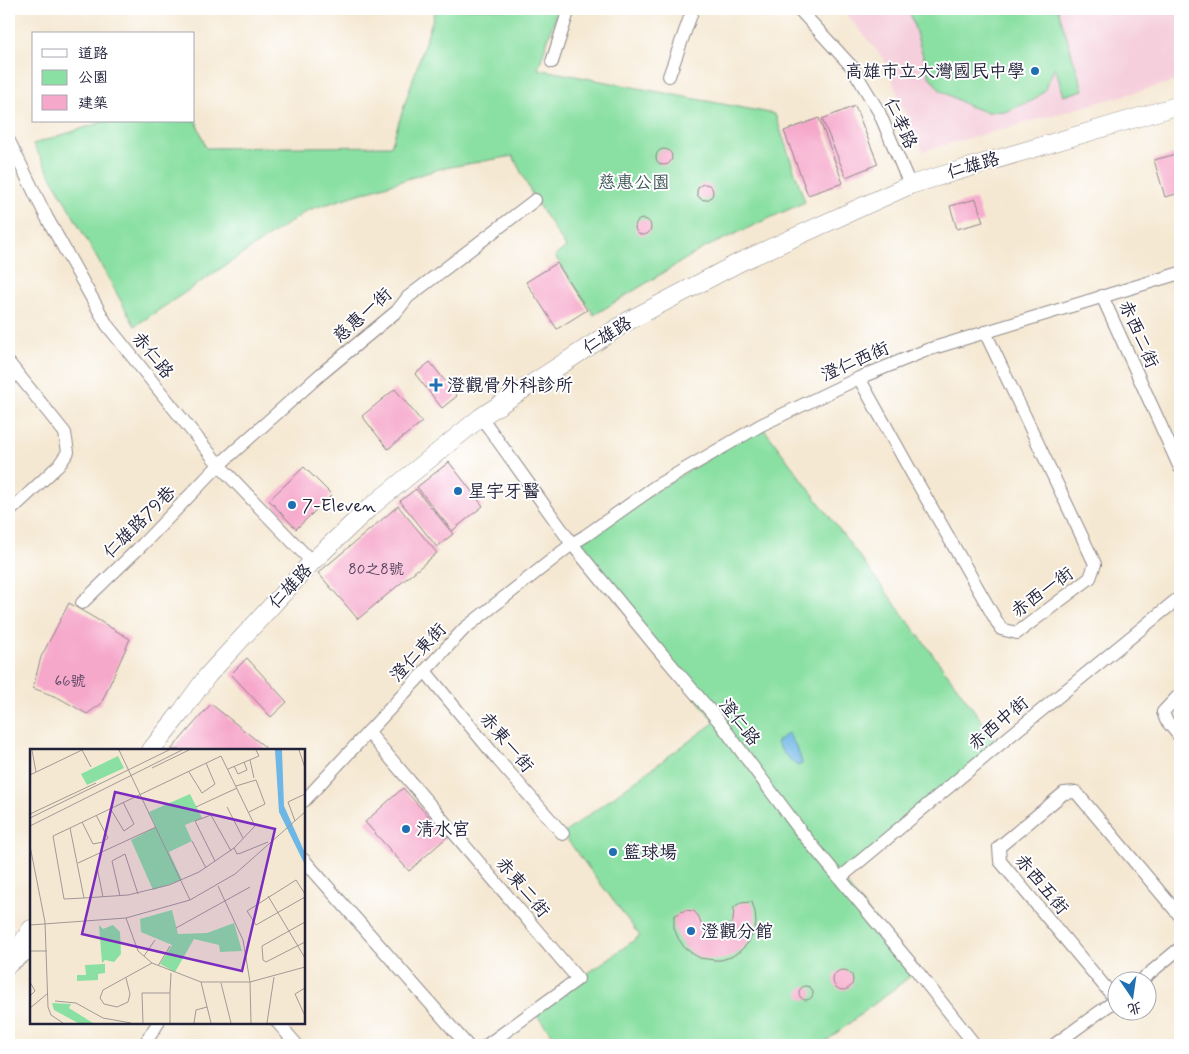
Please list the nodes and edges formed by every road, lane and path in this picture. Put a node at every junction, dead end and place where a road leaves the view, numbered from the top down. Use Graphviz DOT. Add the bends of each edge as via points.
graph roads {
  1 [pos="569,9"];
  2 [pos="692,9"];
  3 [pos="799,9"];
  4 [pos="552,62"];
  5 [pos="669,76"];
  6 [pos="1180,105"];
  7 [pos="9,141"];
  8 [pos="910,185"];
  9 [pos="535,200"];
  10 [pos="1180,273"];
  11 [pos="1102,296"];
  12 [pos="984,332"];
  13 [pos="9,363"];
  14 [pos="859,378"];
  15 [pos="481,417"];
  16 [pos="219,465"];
  17 [pos="1180,468"];
  18 [pos="9,512"];
  19 [pos="572,544"];
  20 [pos="312,562"];
  21 [pos="1180,597"];
  22 [pos="82,603"];
  23 [pos="425,672"];
  24 [pos="1180,694"];
  25 [pos="368,732"];
  26 [pos="1180,738"];
  27 [pos="152,749"];
  28 [pos="305,800"];
  29 [pos="563,834"];
  30 [pos="305,861"];
  31 [pos="840,878"];
  32 [pos="1180,916"];
  33 [pos="30,931"];
  34 [pos="1180,948"];
  35 [pos="30,952"];
  36 [pos="9,965"];
  37 [pos="1151,972"];
  38 [pos="1106,988"];
  39 [pos="1106,1007"];
  40 [pos="157,1024"];
  41 [pos="279,1024"];
  42 [pos="144,1045"];
  43 [pos="297,1045"];
  44 [pos="467,1045"];
  45 [pos="487,1045"];
  46 [pos="975,1045"];
  47 [pos="1054,1045"];
  1 -- 4 [label="street"];
  2 -- 5 [label="street"];
  3 -- 8 [label="street, 仁孝路" via="852,67 879,112"];
  6 -- 8 [label="street, 仁雄路"];
  7 -- 16 [label="street, 赤仁路" via="47,218 107,325"];
  8 -- 15 [label="street, 仁雄路" via="740,262 628,320"];
  9 -- 16 [label="street, 慈惠一街" via="408,297 397,311"];
  10 -- 11 [label="street, 澄仁西街"];
  11 -- 12 [label="street, 澄仁西街"];
  11 -- 17 [label="street, 赤西二街"];
  12 -- 14 [label="street, 澄仁西街" via="927,350"];
  12 -- 14 [label="street, 赤西一街" via="1095,564 1090,578 1017,633 1001,630"];
  13 -- 18 [label="street" via="65,433 68,452 59,465"];
  14 -- 19 [label="street, 澄仁西街" via="745,434 656,486"];
  15 -- 19 [label="street, 澄仁路"];
  15 -- 20 [label="street, 仁雄路" via="368,510"];
  16 -- 20 [label="street, 赤仁路"];
  16 -- 22 [label="street, 仁雄路79巷"];
  19 -- 23 [label="street, 澄仁東街" via="464,629"];
  19 -- 31 [label="street, 澄仁路" via="718,720"];
  20 -- 27 [label="street, 仁雄路" via="208,675"];
  21 -- 31 [label="street, 赤西中街"];
  23 -- 25 [label="street, 澄仁東街"];
  23 -- 29 [label="street, 赤東一街"];
  24 -- 26 [label="street" via="1163,712"];
  25 -- 28 [label="street, 澄仁東街"];
  25 -- 45 [label="street, 赤東二街" via="578,979"];
  30 -- 44 [label="street"];
  31 -- 46 [label="street, 澄仁路"];
  32 -- 38 [label="street, 赤西五街" via="1076,792 1064,793 999,847 1000,861"];
  33 -- 36 [label="street"];
  34 -- 37 [label="street"];
  35 -- 36 [label="street"];
  39 -- 47 [label="street"];
  40 -- 42 [label="street"];
  41 -- 43 [label="street"];
}
